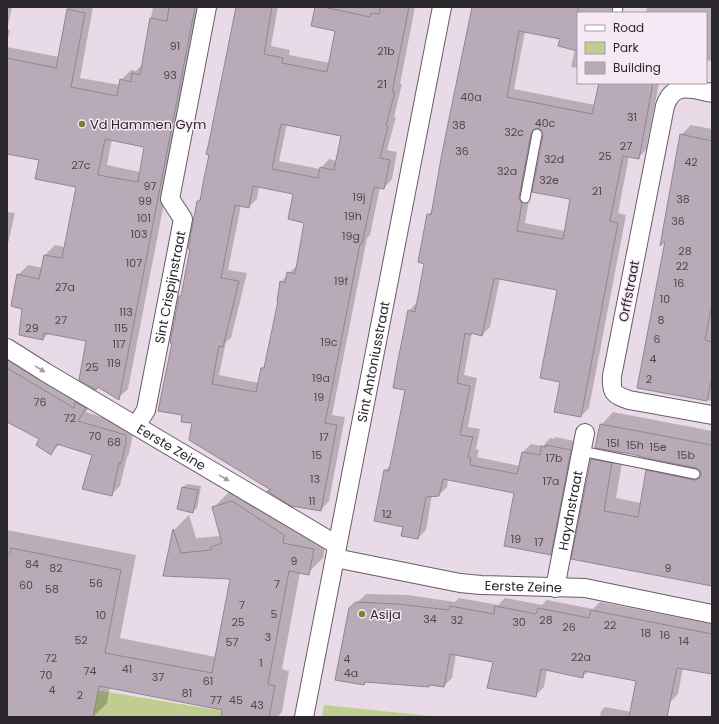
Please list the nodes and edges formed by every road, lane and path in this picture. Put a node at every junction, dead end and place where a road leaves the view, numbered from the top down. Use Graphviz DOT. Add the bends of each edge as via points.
graph roads {
  1 [pos="207,7"];
  2 [pos="442,7"];
  3 [pos="712,94"];
  4 [pos="537,134"];
  5 [pos="524,198"];
  6 [pos="7,348"];
  7 [pos="712,415"];
  8 [pos="136,426"];
  9 [pos="584,434"];
  10 [pos="581,452"];
  11 [pos="695,474"];
  12 [pos="336,551"];
  13 [pos="555,588"];
  14 [pos="712,614"];
  15 [pos="304,717"];
  1 -- 8 [label="street, Sint Crispijnstraat" via="170,199 183,219 146,410"];
  2 -- 12 [label="street, Sint Antoniusstraat"];
  3 -- 7 [label="street, Orffstraat" via="679,89 668,97 611,385 613,392 629,400"];
  4 -- 5 [label="lane"];
  6 -- 8 [label="street, Eerste Zeine, one-way"];
  8 -- 12 [label="street, Eerste Zeine, one-way"];
  9 -- 10 [label="street, Haydnstraat"];
  10 -- 11 [label="lane"];
  10 -- 13 [label="street, Haydnstraat"];
  12 -- 13 [label="street, Eerste Zeine" via="460,583"];
  12 -- 15 [label="street, Sint Antoniusstraat"];
  13 -- 14 [label="street, Eerste Zeine" via="585,588"];
}
